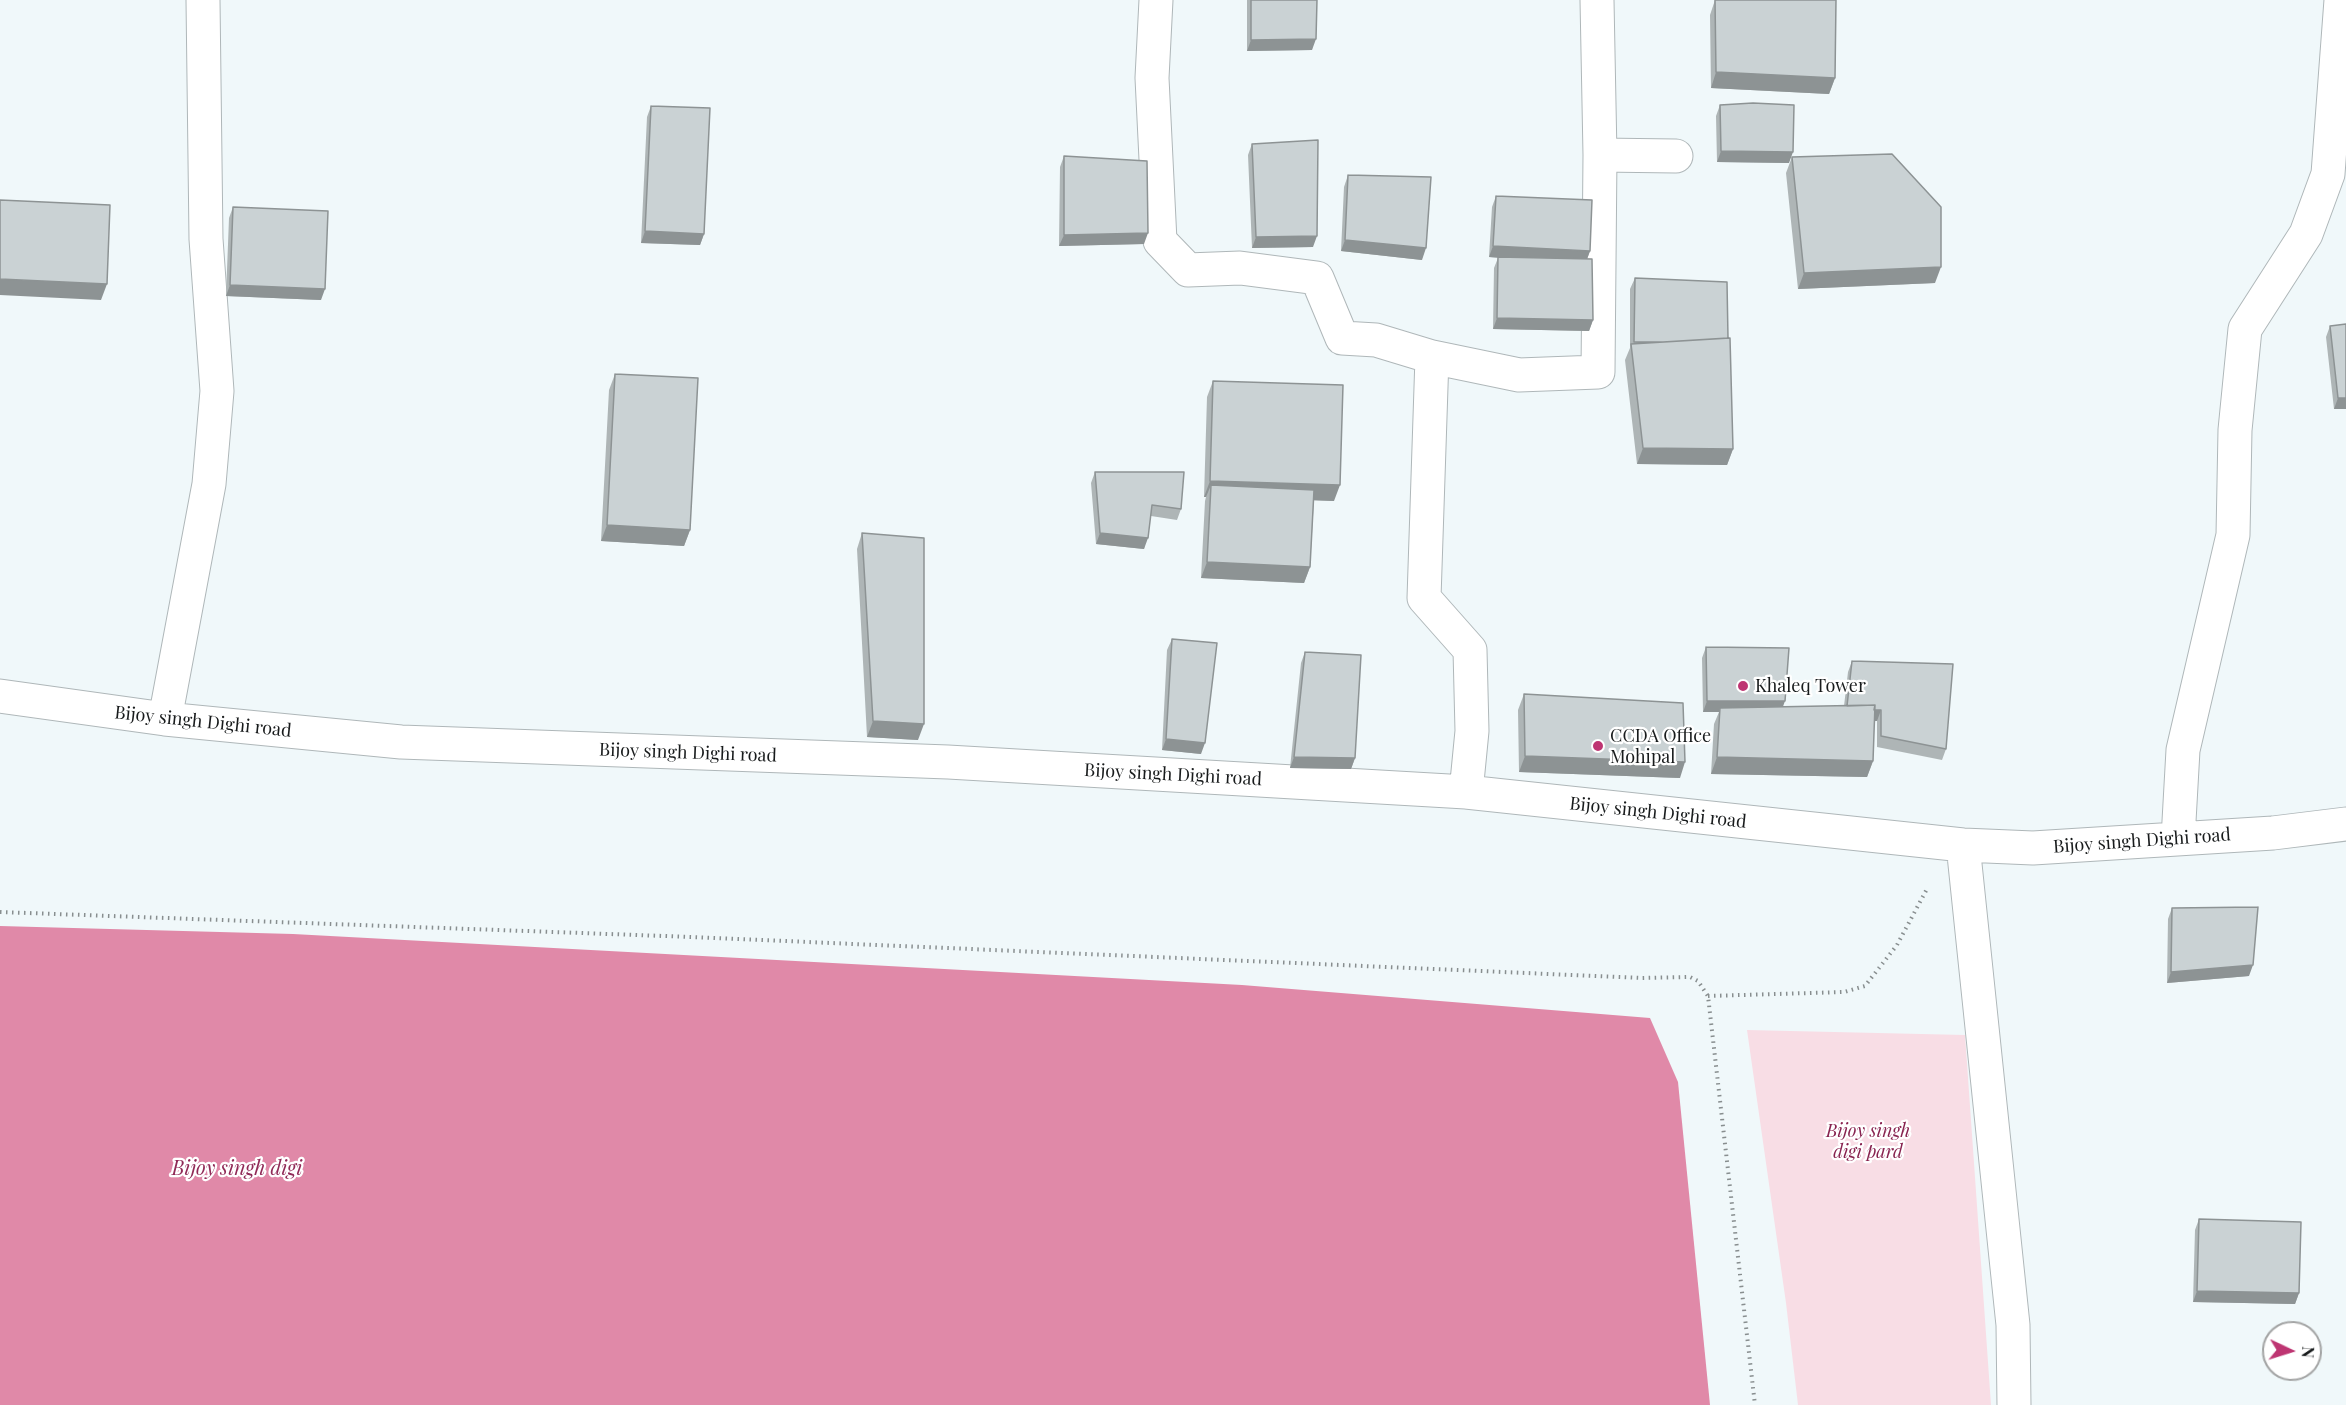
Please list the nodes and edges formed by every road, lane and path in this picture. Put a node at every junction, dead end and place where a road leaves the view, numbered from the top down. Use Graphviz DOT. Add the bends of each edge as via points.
graph roads {
  1 [pos="203,0"];
  2 [pos="1156,0"];
  3 [pos="1597,0"];
  4 [pos="2342,0"];
  5 [pos="1600,155"];
  6 [pos="1676,156"];
  7 [pos="1432,357"];
  8 [pos="0,696"];
  9 [pos="165,719"];
  10 [pos="1466,792"];
  11 [pos="2346,824"];
  12 [pos="2178,839"];
  13 [pos="1954,844"];
  14 [pos="0,912"];
  15 [pos="1708,996"];
  16 [pos="1755,1405"];
  17 [pos="2014,1405"];
  1 -- 9 [label="street" via="207,239 217,391 209,484"];
  2 -- 7 [label="street" via="1152,78 1160,241 1188,270 1240,268 1317,278 1342,338 1376,340"];
  3 -- 5 [label="street"];
  4 -- 12 [label="street" via="2328,174 2306,234 2245,328 2235,430 2233,535 2183,750"];
  5 -- 6 [label="street"];
  5 -- 7 [label="street" via="1598,372 1519,375"];
  7 -- 10 [label="street" via="1424,598 1470,650 1472,731"];
  8 -- 9 [label="street, Bijoy singh Dighi road"];
  9 -- 10 [label="street, Bijoy singh Dighi road" via="401,742 948,762"];
  10 -- 13 [label="street, Bijoy singh Dighi road"];
  11 -- 12 [label="street, Bijoy singh Dighi road"];
  12 -- 13 [label="street, Bijoy singh Dighi road" via="2032,848"];
  13 -- 15 [label="path" via="1902,936 1865,986 1844,992"];
  13 -- 17 [label="street" via="2013,1325"];
  14 -- 15 [label="path" via="1690,977 1698,981"];
  15 -- 16 [label="path"];
}
